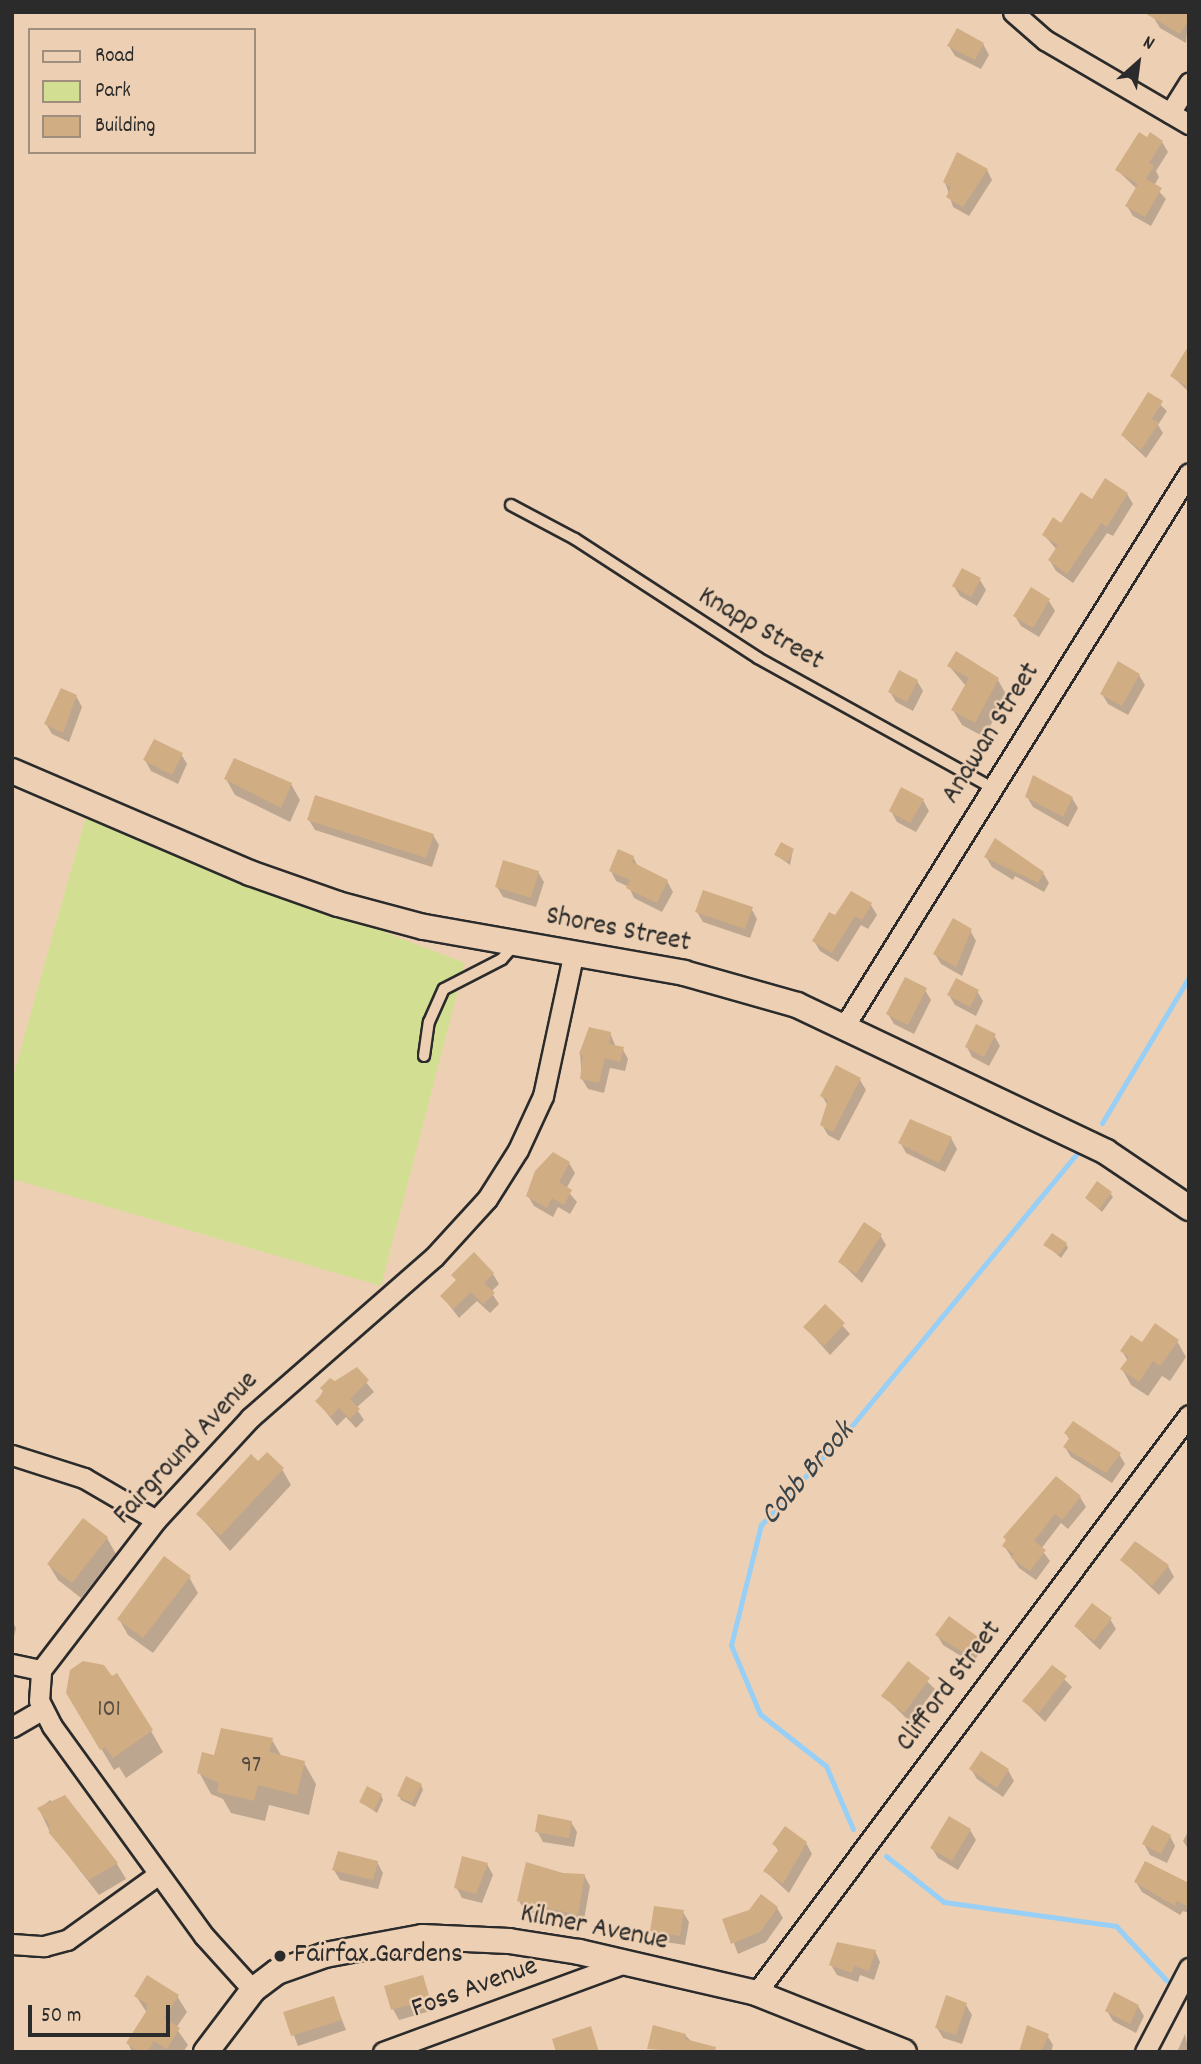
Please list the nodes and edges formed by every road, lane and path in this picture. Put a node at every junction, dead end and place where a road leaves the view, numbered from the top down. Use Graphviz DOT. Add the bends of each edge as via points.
graph roads {
  1 [pos="1013,12"];
  2 [pos="1189,82"];
  3 [pos="1170,113"];
  4 [pos="1189,124"];
  5 [pos="1189,473"];
  6 [pos="511,505"];
  7 [pos="12,771"];
  8 [pos="991,787"];
  9 [pos="516,942"];
  10 [pos="574,952"];
  11 [pos="845,1025"];
  12 [pos="424,1056"];
  13 [pos="1189,1208"];
  14 [pos="1189,1415"];
  15 [pos="12,1455"];
  16 [pos="156,1520"];
  17 [pos="12,1664"];
  18 [pos="41,1670"];
  19 [pos="42,1710"];
  20 [pos="12,1727"];
  21 [pos="159,1874"];
  22 [pos="12,1944"];
  23 [pos="625,1963"];
  24 [pos="1189,1968"];
  25 [pos="260,1984"];
  26 [pos="756,1993"];
  27 [pos="206,2052"];
  28 [pos="383,2052"];
  29 [pos="904,2052"];
  30 [pos="1145,2052"];
  1 -- 3 [label="street" via="1045,40"];
  2 -- 3 [label="street"];
  3 -- 4 [label="street"];
  5 -- 8 [label="street, Anawan Street"];
  6 -- 8 [label="lane, Knapp Street" via="575,539 758,658"];
  7 -- 9 [label="street, Shores Street" via="310,895 424,927"];
  8 -- 11 [label="street, Anawan Street"];
  9 -- 10 [label="street, Shores Street"];
  9 -- 12 [label="lane" via="502,958 443,989 429,1022"];
  10 -- 11 [label="street, Shores Street" via="740,987"];
  10 -- 16 [label="street, Fairground Avenue" via="542,1097 518,1150 487,1199 434,1257 250,1418"];
  11 -- 13 [label="street, Shores Street" via="1106,1152"];
  14 -- 26 [label="street, Clifford Street"];
  15 -- 16 [label="street" via="84,1478"];
  16 -- 18 [label="street, Fairground Avenue"];
  17 -- 18 [label="street"];
  18 -- 19 [label="street" via="37,1691"];
  19 -- 20 [label="street"];
  19 -- 21 [label="street"];
  21 -- 22 [label="street" via="66,1940 44,1946"];
  21 -- 25 [label="street" via="204,1936"];
  23 -- 25 [label="street, Kilmer Avenue" via="509,1941 422,1937 325,1955"];
  23 -- 26 [label="street, Kilmer Avenue"];
  23 -- 28 [label="street, Foss Avenue"];
  24 -- 30 [label="street"];
  25 -- 27 [label="street"];
  26 -- 29 [label="street, Kilmer Avenue"];
}
